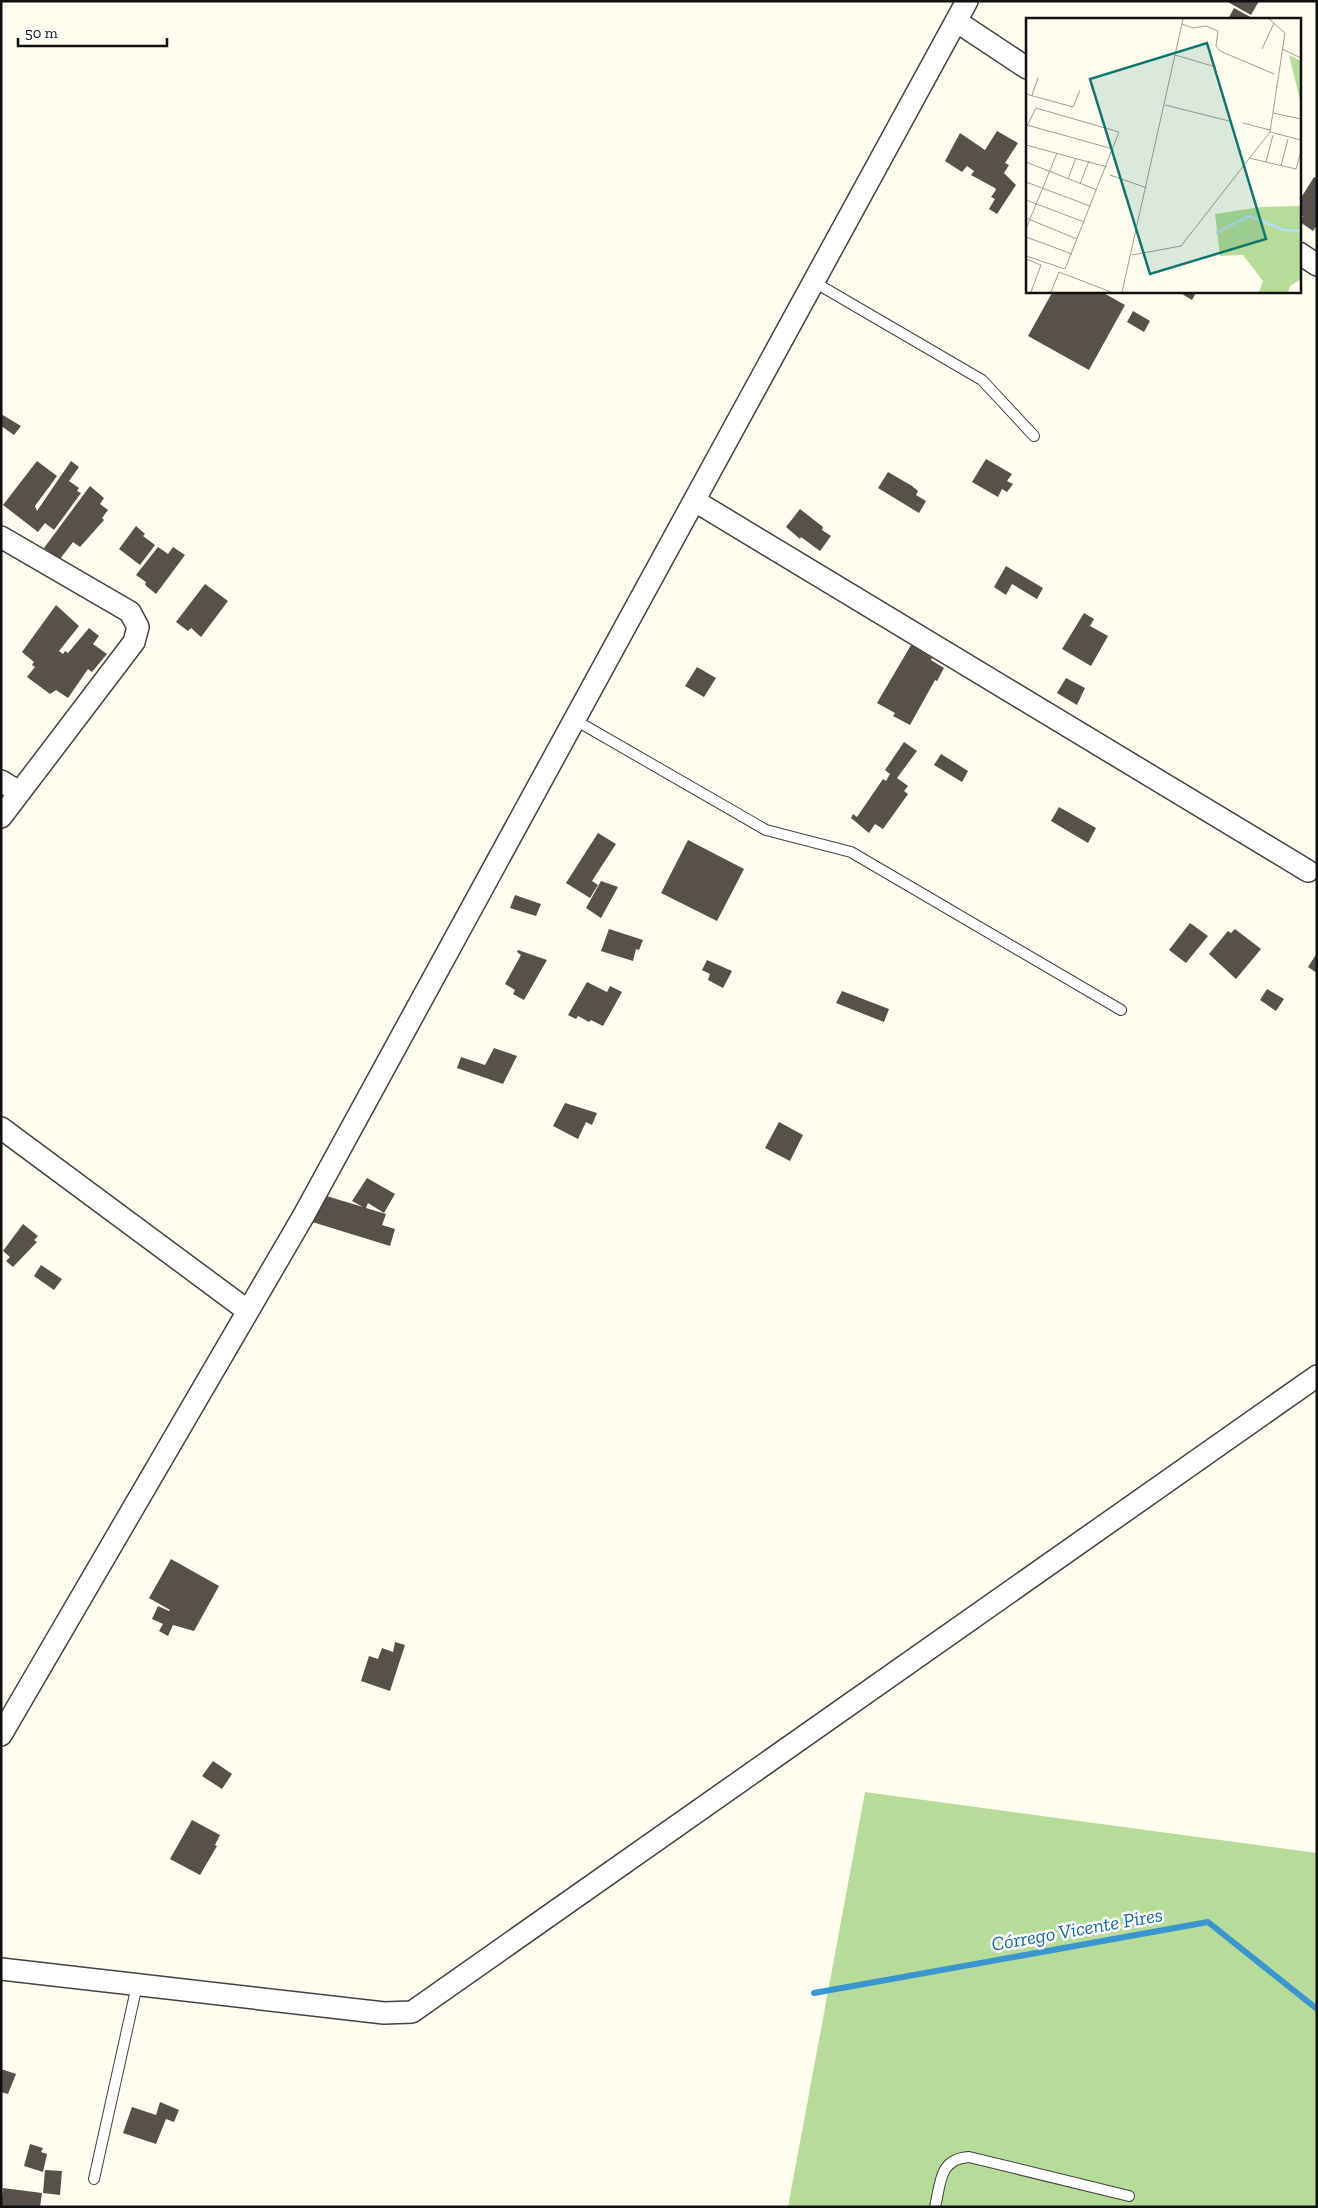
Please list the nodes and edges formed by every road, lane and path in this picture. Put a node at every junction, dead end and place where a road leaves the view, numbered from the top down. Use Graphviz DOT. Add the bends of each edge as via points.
graph roads {
  1 [pos="967,1"];
  2 [pos="956,21"];
  3 [pos="1026,67"];
  4 [pos="1300,253"];
  5 [pos="1317,265"];
  6 [pos="814,282"];
  7 [pos="1034,436"];
  8 [pos="695,501"];
  9 [pos="1,536"];
  10 [pos="575,720"];
  11 [pos="10,787"];
  12 [pos="1,817"];
  13 [pos="1308,871"];
  14 [pos="1121,1010"];
  15 [pos="1,1128"];
  16 [pos="248,1311"];
  17 [pos="1317,1376"];
  18 [pos="1,1735"];
  19 [pos="1,1969"];
  20 [pos="137,1985"];
  21 [pos="94,2178"];
  22 [pos="1129,2196"];
  23 [pos="935,2207"];
  1 -- 2 [label="street"];
  2 -- 3 [label="street"];
  2 -- 6 [label="street"];
  4 -- 5 [label="street"];
  6 -- 7 [label="lane" via="982,380"];
  6 -- 8 [label="street"];
  8 -- 10 [label="street"];
  8 -- 13 [label="street"];
  9 -- 11 [label="street" via="130,612 138,627 134,642"];
  10 -- 14 [label="lane" via="766,830 851,852"];
  10 -- 16 [label="street" via="304,1215"];
  11 -- 12 [label="street"];
  15 -- 16 [label="street"];
  16 -- 18 [label="street"];
  17 -- 20 [label="street" via="412,2012 384,2014"];
  19 -- 20 [label="street"];
  20 -- 21 [label="lane"];
  22 -- 23 [label="lane" via="969,2156 956,2158 945,2167"];
}
